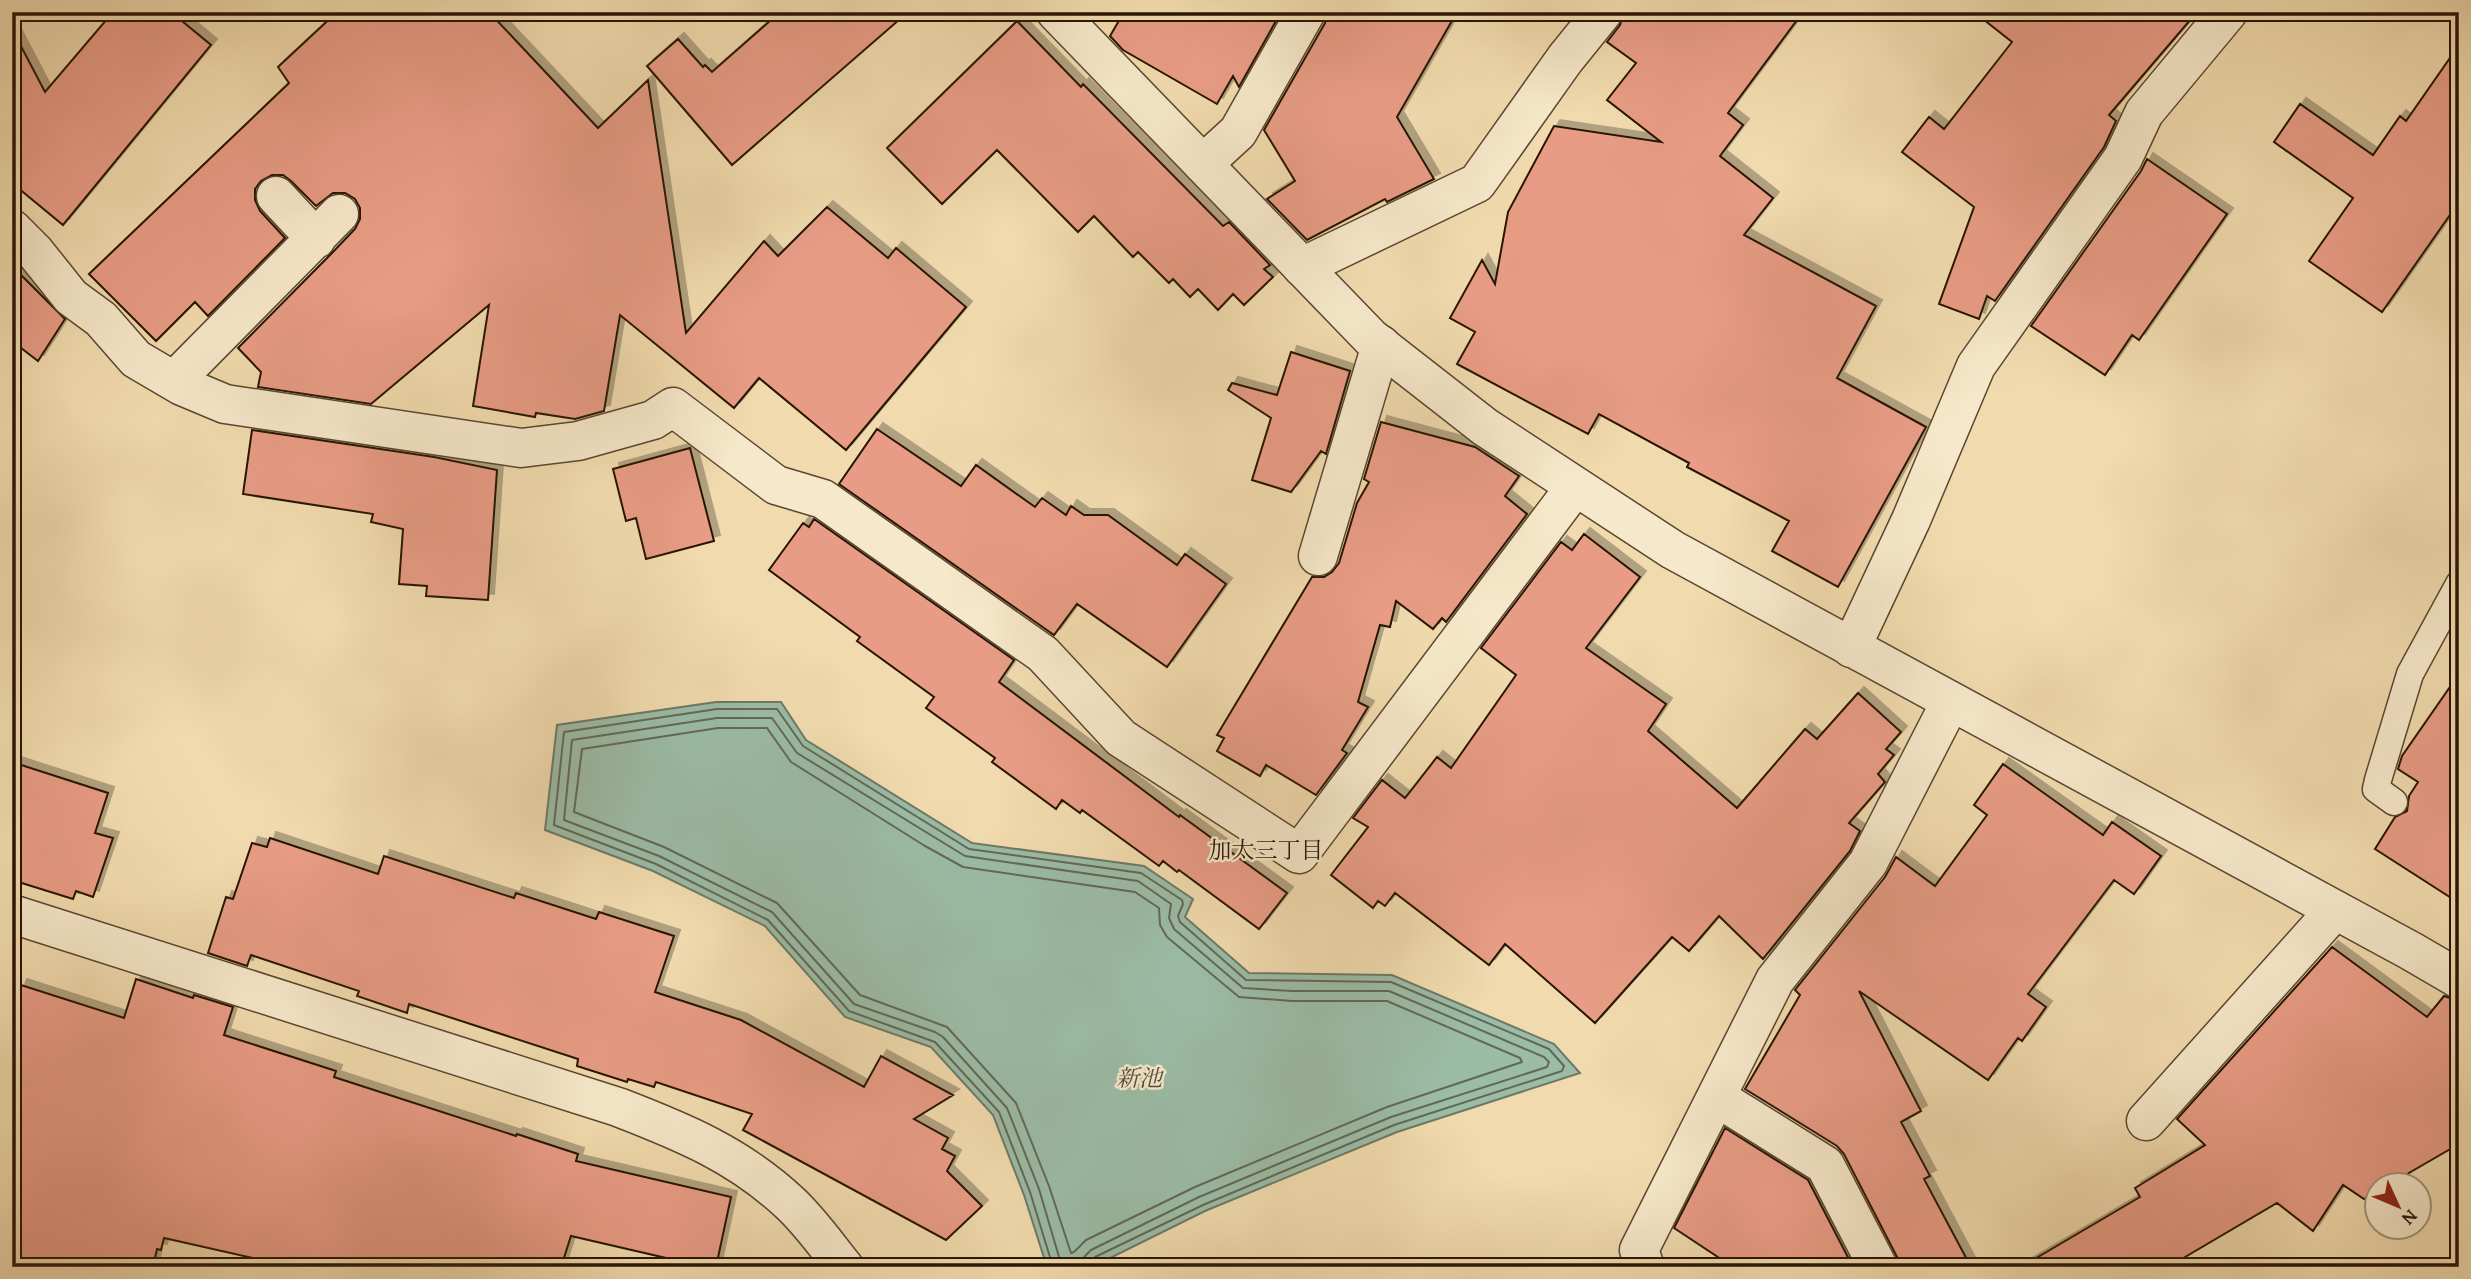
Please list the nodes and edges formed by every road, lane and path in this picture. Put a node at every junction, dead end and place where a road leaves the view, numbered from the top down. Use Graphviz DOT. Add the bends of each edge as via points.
graph roads {
  1 [pos="1056,12"];
  2 [pos="1306,12"];
  3 [pos="1603,12"];
  4 [pos="2228,12"];
  5 [pos="1203,164"];
  6 [pos="276,197"];
  7 [pos="12,229"];
  8 [pos="1303,267"];
  9 [pos="1381,345"];
  10 [pos="174,381"];
  11 [pos="1575,487"];
  12 [pos="1318,556"];
  13 [pos="2459,584"];
  14 [pos="1852,648"];
  15 [pos="1950,702"];
  16 [pos="2394,802"];
  17 [pos="2335,910"];
  18 [pos="12,914"];
  19 [pos="2459,979"];
  20 [pos="1716,1097"];
  21 [pos="2146,1121"];
  22 [pos="844,1267"];
  23 [pos="1645,1267"];
  24 [pos="1878,1267"];
  1 -- 5 [label="street"];
  2 -- 5 [label="street" via="1238,132"];
  3 -- 8 [label="street" via="1477,183"];
  4 -- 14 [label="street" via="2144,113 2123,158 1976,366"];
  5 -- 8 [label="street"];
  6 -- 10 [label="street" via="327,227"];
  7 -- 10 [label="street" via="71,297 102,319 136,359"];
  8 -- 9 [label="street"];
  9 -- 11 [label="street" via="1485,427"];
  9 -- 12 [label="street"];
  10 -- 11 [label="street" via="225,404 521,448 578,441 653,420 673,407 776,485 823,499 1043,654 1121,738 1299,854"];
  11 -- 14 [label="street" via="1673,550"];
  13 -- 16 [label="lane" via="2410,674 2378,780 2376,789"];
  14 -- 15 [label="street"];
  15 -- 17 [label="street"];
  15 -- 20 [label="street" via="1868,863 1775,980"];
  17 -- 19 [label="street"];
  17 -- 21 [label="street"];
  18 -- 22 [label="street" via="618,1107 685,1133 738,1162 792,1205"];
  20 -- 23 [label="street" via="1639,1250"];
  20 -- 24 [label="street" via="1825,1165"];
}
